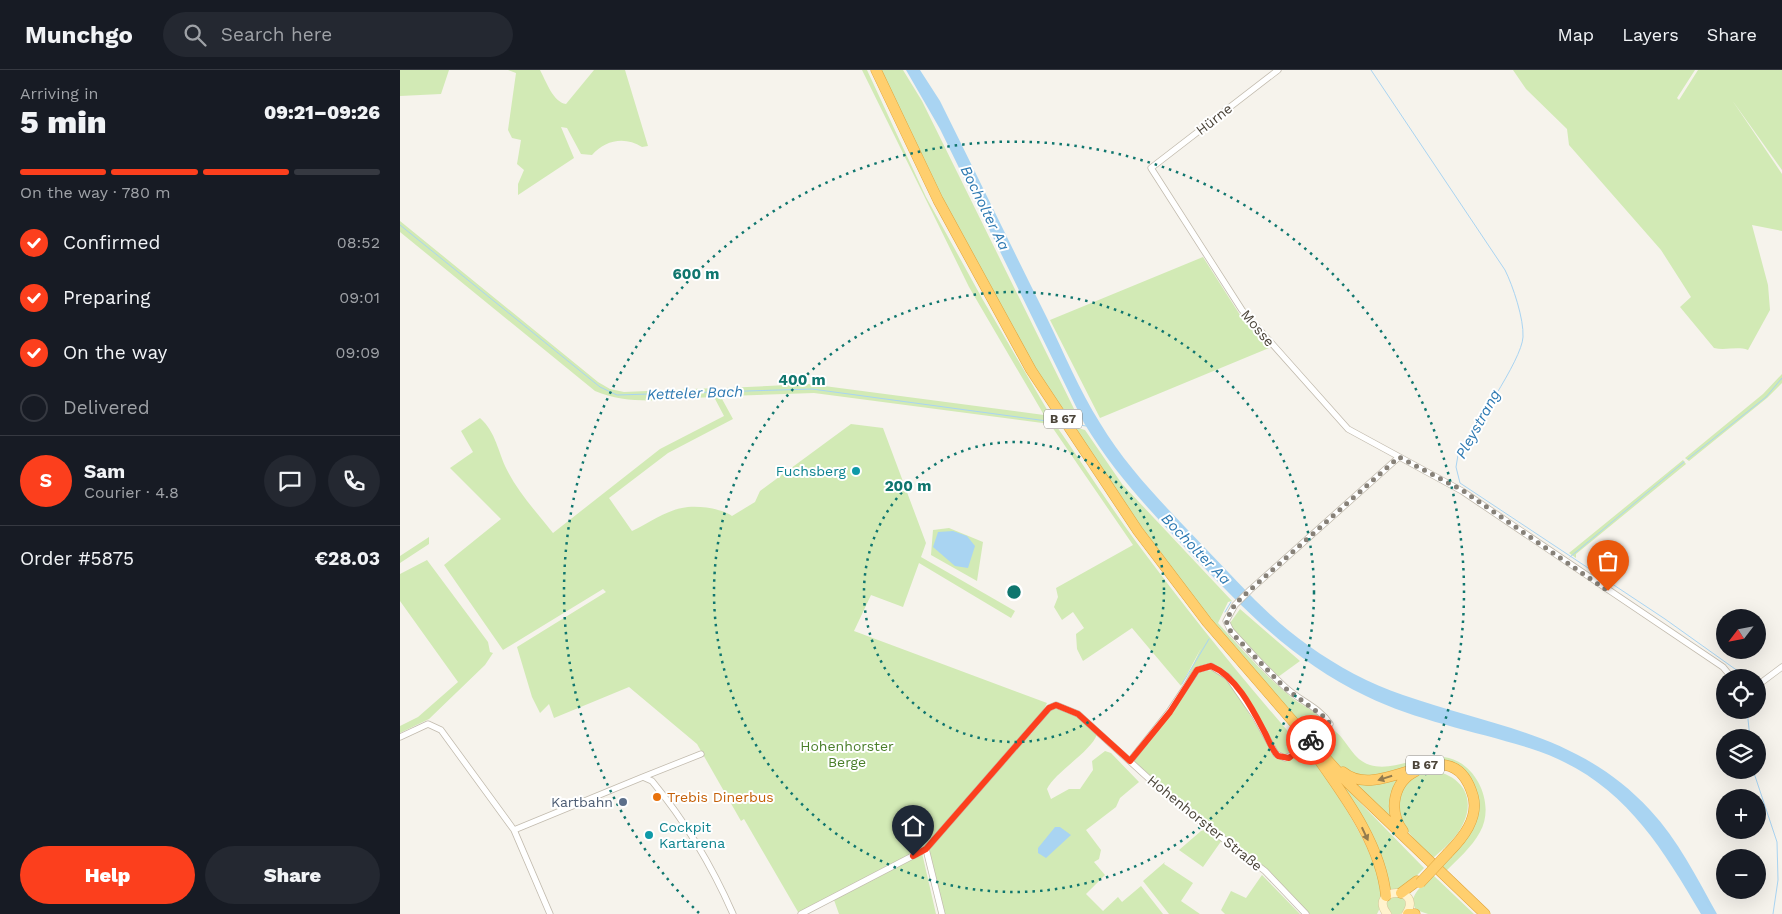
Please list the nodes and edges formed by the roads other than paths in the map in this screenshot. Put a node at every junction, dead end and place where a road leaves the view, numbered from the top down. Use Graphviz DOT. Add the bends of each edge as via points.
graph roads {
  1 [pos="872,70"];
  2 [pos="876,70"];
  3 [pos="1278,70"];
  4 [pos="1151,168"];
  5 [pos="1399,457"];
  6 [pos="1782,667"];
  7 [pos="1724,669"];
  8 [pos="1766,679"];
  9 [pos="1303,734"];
  10 [pos="400,738"];
  11 [pos="1311,748"];
  12 [pos="701,754"];
  13 [pos="1130,761"];
  14 [pos="643,777"];
  15 [pos="514,830"];
  16 [pos="926,849"];
  17 [pos="1447,852"];
  18 [pos="1429,861"];
  19 [pos="1386,896"];
  20 [pos="1405,896"];
  21 [pos="550,914"];
  22 [pos="732,914"];
  23 [pos="801,914"];
  24 [pos="942,914"];
  25 [pos="1306,914"];
  26 [pos="1386,914"];
  27 [pos="1407,914"];
  28 [pos="1415,914"];
  29 [pos="1477,914"];
  30 [pos="1484,914"];
  1 -- 11 [label="highway, B 67" via="934,202 1028,372 1135,534 1204,624"];
  2 -- 9 [label="highway, B 67" via="938,200 1037,379 1138,531 1207,622"];
  3 -- 4 [label="street, Hürne"];
  4 -- 5 [label="street, Mosse" via="1242,310 1348,429"];
  5 -- 7 [label="street, Mosse" via="1462,490"];
  5 -- 13 [label="street, bridge" via="1235,604 1226,621 1227,627 1285,688 1330,724 1294,754 1285,758 1276,754 1246,702 1223,672 1211,666 1197,670 1170,712"];
  6 -- 8 [label="street"];
  17 -- 9 [label="highway, B 67, one-way" via="1466,832 1475,810 1470,788 1457,771 1443,765 1427,764 1380,781 1357,780 1336,766"];
  9 -- 18 [label="highway, B 67" via="1348,783"];
  10 -- 15 [label="street" via="428,724 442,730"];
  11 -- 19 [label="highway, B 67, one-way" via="1356,815 1379,866"];
  11 -- 29 [label="highway, B 67"];
  12 -- 14 [label="street"];
  13 -- 16 [label="street, Hohenhorster Straße" via="1078,714 1052,706"];
  13 -- 25 [label="street, Hohenhorster Straße" via="1169,797 1265,871"];
  14 -- 15 [label="street"];
  14 -- 22 [label="street" via="652,781 687,828"];
  15 -- 21 [label="street"];
  16 -- 23 [label="street, Hohenhorster Straße"];
  16 -- 24 [label="street"];
  17 -- 18 [label="highway, B 67" via="1464,830 1471,801 1464,783 1451,772 1433,767 1421,769 1410,774 1399,786 1394,807 1401,828"];
  17 -- 20 [label="highway, B 67, bridge"];
  18 -- 30 [label="highway, B 67"];
  19 -- 20 [label="main road" via="1393,892"];
  19 -- 26 [label="main road" via="1383,906"];
  20 -- 27 [label="main road" via="1409,908"];
  27 -- 28 [label="highway"];
}
